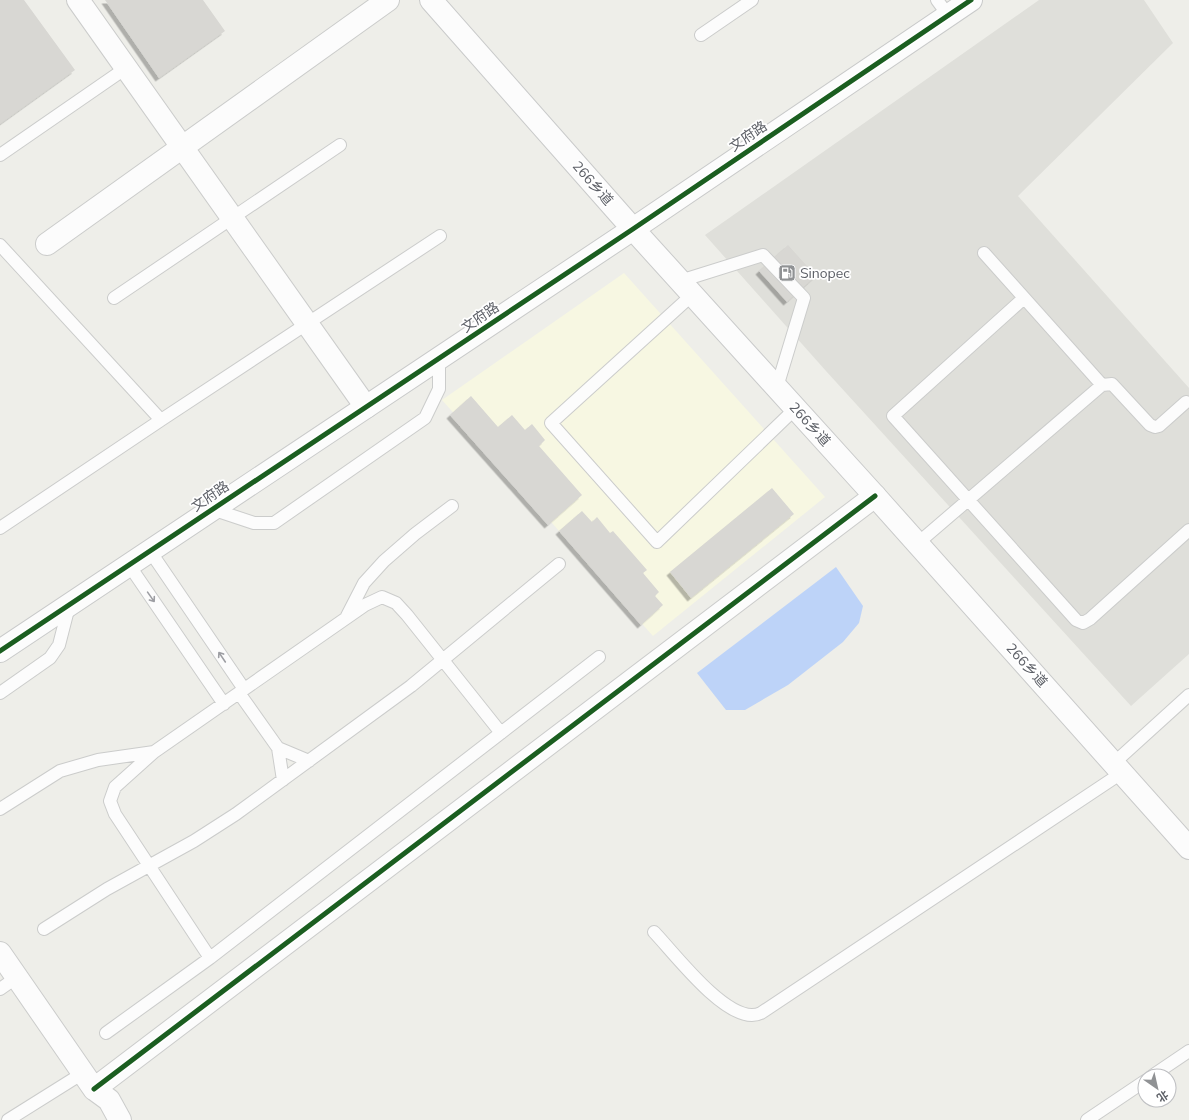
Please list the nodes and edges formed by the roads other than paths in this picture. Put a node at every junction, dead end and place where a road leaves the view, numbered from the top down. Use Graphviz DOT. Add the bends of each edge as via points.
graph roads {
  1 [pos="78,0"];
  2 [pos="388,0"];
  3 [pos="431,0"];
  4 [pos="752,0"];
  5 [pos="971,0"];
  6 [pos="942,8"];
  7 [pos="701,35"];
  8 [pos="126,68"];
  9 [pos="340,145"];
  10 [pos="182,147"];
  11 [pos="0,155"];
  12 [pos="232,218"];
  13 [pos="633,229"];
  14 [pos="440,236"];
  15 [pos="47,244"];
  16 [pos="0,245"];
  17 [pos="984,253"];
  18 [pos="686,288"];
  19 [pos="114,298"];
  20 [pos="1024,298"];
  21 [pos="306,324"];
  22 [pos="440,358"];
  23 [pos="1102,385"];
  24 [pos="777,387"];
  25 [pos="1186,402"];
  26 [pos="366,407"];
  27 [pos="796,408"];
  28 [pos="161,420"];
  29 [pos="875,496"];
  30 [pos="968,500"];
  31 [pos="452,506"];
  32 [pos="212,509"];
  33 [pos="0,528"];
  34 [pos="1189,530"];
  35 [pos="918,543"];
  36 [pos="150,551"];
  37 [pos="560,564"];
  38 [pos="129,565"];
  39 [pos="69,605"];
  40 [pos="345,619"];
  41 [pos="0,651"];
  42 [pos="599,658"];
  43 [pos="444,659"];
  44 [pos="241,691"];
  45 [pos="0,693"];
  46 [pos="1189,695"];
  47 [pos="224,704"];
  48 [pos="501,733"];
  49 [pos="278,748"];
  50 [pos="154,752"];
  51 [pos="309,761"];
  52 [pos="1118,768"];
  53 [pos="283,780"];
  54 [pos="0,809"];
  55 [pos="1189,848"];
  56 [pos="149,866"];
  57 [pos="44,929"];
  58 [pos="654,932"];
  59 [pos="0,953"];
  60 [pos="210,958"];
  61 [pos="8,983"];
  62 [pos="106,1033"];
  63 [pos="1189,1051"];
  64 [pos="1164,1068"];
  65 [pos="89,1081"];
  66 [pos="1137,1086"];
  67 [pos="8,1120"];
  68 [pos="120,1120"];
  69 [pos="1087,1120"];
  1 -- 8 [label="street"];
  2 -- 10 [label="street"];
  3 -- 13 [label="street, 266乡道"];
  4 -- 7 [label="lane"];
  5 -- 6 [label="street, 文府路"];
  6 -- 13 [label="street, 文府路"];
  8 -- 10 [label="street"];
  8 -- 11 [label="lane"];
  9 -- 12 [label="lane"];
  10 -- 12 [label="street"];
  10 -- 15 [label="street"];
  12 -- 19 [label="lane"];
  12 -- 21 [label="street"];
  13 -- 18 [label="street, 266乡道"];
  13 -- 22 [label="street, 文府路"];
  14 -- 21 [label="lane"];
  16 -- 28 [label="lane"];
  17 -- 20 [label="lane"];
  18 -- 24 [label="street, 266乡道"];
  18 -- 24 [label="lane" via="763,255 804,298"];
  18 -- 27 [label="lane" via="551,423 657,542"];
  20 -- 23 [label="lane"];
  20 -- 30 [label="lane" via="893,416"];
  21 -- 26 [label="street"];
  21 -- 28 [label="lane"];
  22 -- 26 [label="street, 文府路"];
  22 -- 32 [label="lane" via="439,389 426,418 274,523 254,523"];
  23 -- 25 [label="lane" via="1112,384 1146,422 1154,427 1159,426"];
  23 -- 30 [label="lane"];
  24 -- 27 [label="street, 266乡道"];
  26 -- 32 [label="street, 文府路"];
  27 -- 29 [label="street, 266乡道"];
  28 -- 33 [label="lane"];
  29 -- 35 [label="street, 266乡道"];
  29 -- 65 [label="street"];
  30 -- 34 [label="lane" via="1076,620 1083,623"];
  30 -- 35 [label="lane"];
  31 -- 40 [label="lane" via="384,561 364,583"];
  32 -- 36 [label="street, 文府路"];
  35 -- 52 [label="street, 266乡道"];
  36 -- 38 [label="street, 文府路"];
  44 -- 36 [label="lane, one-way"];
  37 -- 43 [label="lane"];
  38 -- 39 [label="street, 文府路"];
  38 -- 47 [label="lane, one-way"];
  39 -- 41 [label="street, 文府路"];
  39 -- 45 [label="lane" via="59,645 50,658"];
  40 -- 43 [label="lane" via="382,597 396,603"];
  40 -- 44 [label="lane"];
  42 -- 48 [label="lane"];
  43 -- 48 [label="lane"];
  43 -- 51 [label="lane"];
  44 -- 47 [label="lane"];
  44 -- 49 [label="lane"];
  46 -- 52 [label="lane"];
  47 -- 50 [label="lane"];
  48 -- 60 [label="lane"];
  49 -- 51 [label="lane"];
  49 -- 53 [label="lane"];
  50 -- 54 [label="lane" via="98,760 60,771"];
  50 -- 56 [label="lane" via="115,787 110,801 115,814"];
  51 -- 53 [label="lane"];
  52 -- 55 [label="street, 266乡道"];
  52 -- 58 [label="lane" via="761,1013 752,1015 738,1012 711,994"];
  53 -- 56 [label="lane" via="230,818"];
  56 -- 57 [label="lane" via="107,888"];
  56 -- 60 [label="lane"];
  59 -- 61 [label="street"];
  60 -- 62 [label="lane"];
  61 -- 65 [label="street"];
  63 -- 64 [label="lane"];
  65 -- 67 [label="lane"];
  65 -- 68 [label="street" via="109,1100"];
  66 -- 69 [label="lane"];
}
